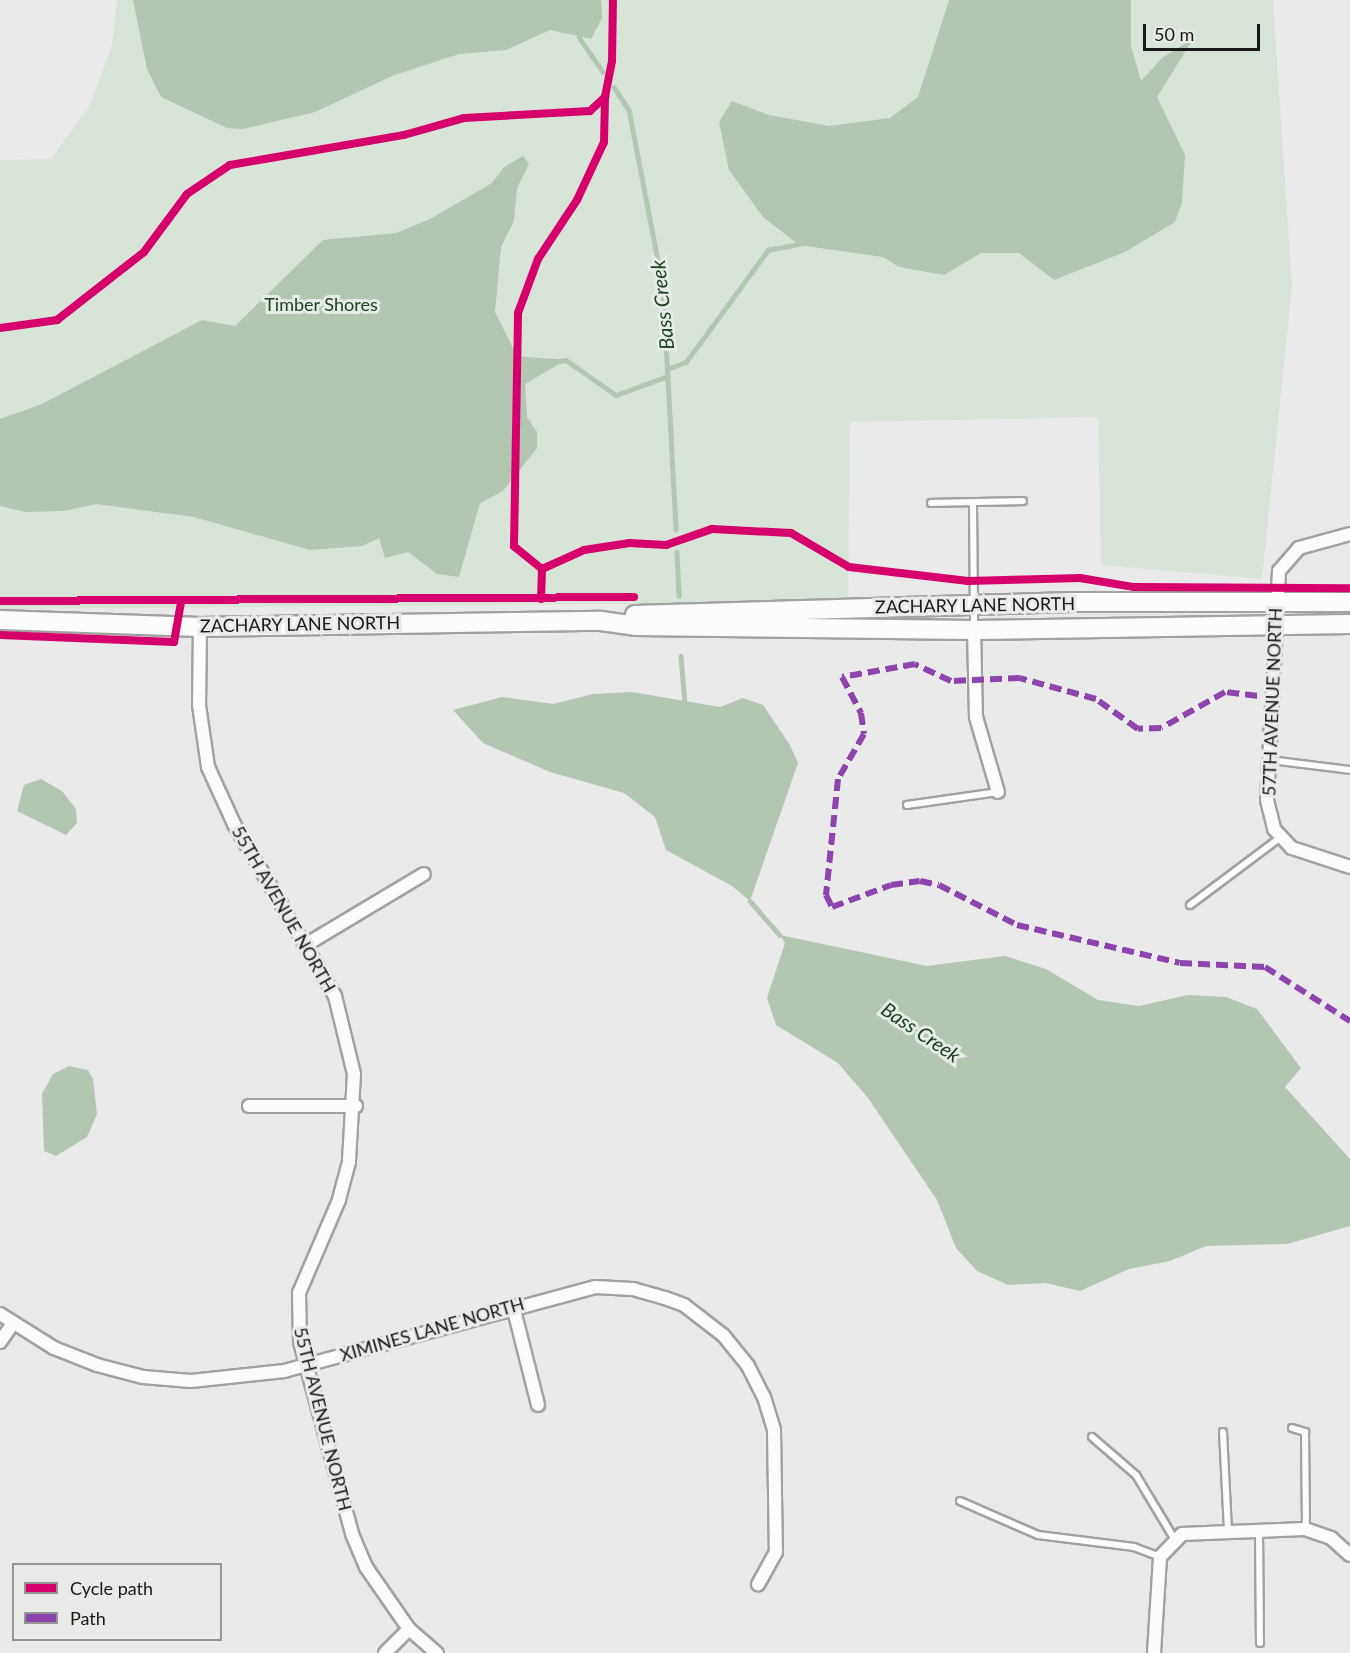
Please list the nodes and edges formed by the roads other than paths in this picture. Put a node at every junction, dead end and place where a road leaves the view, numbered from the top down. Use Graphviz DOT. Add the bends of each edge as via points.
graph roads {
  1 [pos="1023,501"];
  2 [pos="931,502"];
  3 [pos="972,503"];
  4 [pos="1350,534"];
  5 [pos="1275,602"];
  6 [pos="1350,602"];
  7 [pos="971,604"];
  8 [pos="0,620"];
  9 [pos="601,621"];
  10 [pos="1350,624"];
  11 [pos="1275,625"];
  12 [pos="200,627"];
  13 [pos="974,630"];
  14 [pos="1270,760"];
  15 [pos="1350,770"];
  16 [pos="998,792"];
  17 [pos="907,805"];
  18 [pos="1281,837"];
  19 [pos="1350,867"];
  20 [pos="424,874"];
  21 [pos="1190,905"];
  22 [pos="307,944"];
  23 [pos="249,1106"];
  24 [pos="356,1106"];
  25 [pos="513,1306"];
  26 [pos="0,1314"];
  27 [pos="12,1325"];
  28 [pos="0,1341"];
  29 [pos="306,1364"];
  30 [pos="538,1404"];
  31 [pos="1292,1428"];
  32 [pos="1223,1432"];
  33 [pos="1092,1437"];
  34 [pos="960,1501"];
  35 [pos="1305,1529"];
  36 [pos="1259,1530"];
  37 [pos="1234,1531"];
  38 [pos="1175,1541"];
  39 [pos="1348,1548"];
  40 [pos="1160,1557"];
  41 [pos="758,1584"];
  42 [pos="410,1629"];
  43 [pos="1260,1644"];
  44 [pos="385,1653"];
  45 [pos="437,1653"];
  46 [pos="1154,1653"];
  1 -- 3 [label="lane"];
  2 -- 3 [label="lane"];
  3 -- 7 [label="lane"];
  4 -- 5 [label="street, 57TH AVENUE NORTH" via="1290,555 1279,571"];
  5 -- 6 [label="street, ZACHARY LANE NORTH"];
  5 -- 7 [label="street, ZACHARY LANE NORTH"];
  5 -- 11 [label="street, 57TH AVENUE NORTH"];
  7 -- 9 [label="street, ZACHARY LANE NORTH" via="636,615"];
  7 -- 13 [label="lane"];
  8 -- 12 [label="street, ZACHARY LANE NORTH"];
  9 -- 12 [label="street, ZACHARY LANE NORTH"];
  9 -- 13 [label="street, ZACHARY LANE NORTH" via="637,626"];
  10 -- 11 [label="street, ZACHARY LANE NORTH"];
  11 -- 13 [label="street, ZACHARY LANE NORTH"];
  11 -- 14 [label="street, 57TH AVENUE NORTH"];
  12 -- 22 [label="street, 55TH AVENUE NORTH" via="199,705 208,767 223,804"];
  13 -- 16 [label="street" via="976,717"];
  14 -- 15 [label="lane"];
  14 -- 18 [label="street, 57TH AVENUE NORTH" via="1268,808"];
  16 -- 17 [label="lane"];
  18 -- 19 [label="street" via="1292,848"];
  18 -- 21 [label="lane"];
  20 -- 22 [label="street"];
  22 -- 24 [label="street, 55TH AVENUE NORTH" via="335,996 348,1035"];
  23 -- 24 [label="street"];
  24 -- 29 [label="street, 55TH AVENUE NORTH" via="339,1200 299,1293 298,1318"];
  25 -- 29 [label="street, XIMINES LANE NORTH"];
  25 -- 30 [label="street"];
  25 -- 41 [label="street, XIMINES LANE NORTH" via="595,1287 633,1289 684,1305 723,1335 748,1366 774,1430 776,1552"];
  26 -- 27 [label="street, XIMINES LANE NORTH"];
  27 -- 28 [label="street"];
  27 -- 29 [label="street, XIMINES LANE NORTH" via="54,1348 143,1377 239,1380"];
  29 -- 42 [label="street, 55TH AVENUE NORTH" via="352,1534 366,1567"];
  31 -- 35 [label="lane" via="1305,1432"];
  32 -- 37 [label="lane"];
  33 -- 38 [label="lane" via="1136,1475"];
  34 -- 40 [label="lane" via="1038,1535 1134,1547"];
  35 -- 36 [label="street"];
  35 -- 39 [label="street" via="1320,1532"];
  36 -- 37 [label="street"];
  36 -- 43 [label="lane"];
  37 -- 38 [label="street" via="1194,1531"];
  38 -- 40 [label="street"];
  40 -- 46 [label="street"];
  42 -- 44 [label="street"];
  42 -- 45 [label="street, 55TH AVENUE NORTH"];
}
